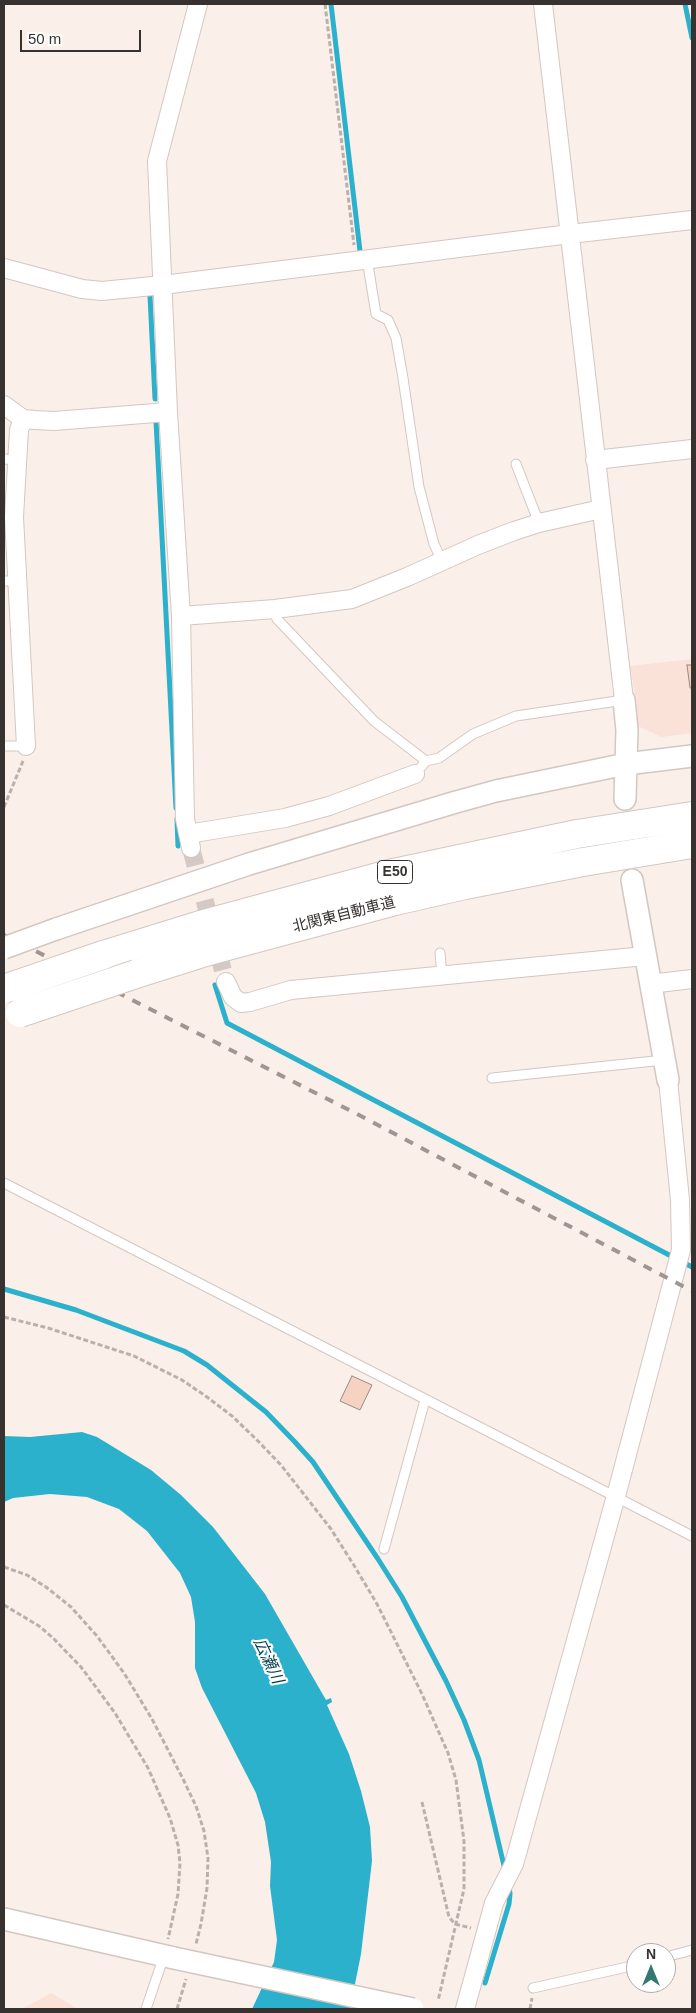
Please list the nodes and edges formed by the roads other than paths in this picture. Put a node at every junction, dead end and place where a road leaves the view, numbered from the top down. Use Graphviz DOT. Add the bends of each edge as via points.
graph roads {
  1 [pos="198,4"];
  2 [pos="543,4"];
  3 [pos="692,220"];
  4 [pos="570,234"];
  5 [pos="361,260"];
  6 [pos="4,268"];
  7 [pos="163,286"];
  8 [pos="4,405"];
  9 [pos="168,412"];
  10 [pos="22,419"];
  11 [pos="692,449"];
  12 [pos="10,459"];
  13 [pos="595,460"];
  14 [pos="516,464"];
  15 [pos="601,509"];
  16 [pos="539,523"];
  17 [pos="442,561"];
  18 [pos="10,581"];
  19 [pos="275,609"];
  20 [pos="181,616"];
  21 [pos="624,700"];
  22 [pos="4,746"];
  23 [pos="26,746"];
  24 [pos="692,756"];
  25 [pos="626,764"];
  26 [pos="421,768"];
  27 [pos="625,799"];
  28 [pos="692,816"];
  29 [pos="692,844"];
  30 [pos="632,880"];
  31 [pos="4,948"];
  32 [pos="440,953"];
  33 [pos="645,956"];
  34 [pos="442,975"];
  35 [pos="692,979"];
  36 [pos="226,982"];
  37 [pos="650,984"];
  38 [pos="4,989"];
  39 [pos="12,1016"];
  40 [pos="666,1070"];
  41 [pos="492,1078"];
  42 [pos="4,1183"];
  43 [pos="687,1249"];
  44 [pos="425,1400"];
  45 [pos="616,1496"];
  46 [pos="692,1536"];
  47 [pos="384,1549"];
  48 [pos="4,1919"];
  49 [pos="692,1950"];
  50 [pos="676,1954"];
  51 [pos="177,1956"];
  52 [pos="626,1968"];
  53 [pos="533,1988"];
  54 [pos="146,2009"];
  55 [pos="413,2009"];
  56 [pos="465,2009"];
  1 -- 7 [label="street" via="157,161"];
  2 -- 4 [label="street"];
  3 -- 4 [label="street"];
  4 -- 5 [label="street"];
  4 -- 13 [label="street"];
  5 -- 7 [label="street"];
  5 -- 17 [label="lane" via="376,314 388,320 396,338 419,487 434,544"];
  6 -- 7 [label="street" via="94,291"];
  7 -- 9 [label="street"];
  8 -- 10 [label="street"];
  9 -- 10 [label="street" via="54,421"];
  9 -- 20 [label="street"];
  10 -- 12 [label="street"];
  11 -- 13 [label="street"];
  12 -- 18 [label="street" via="14,517"];
  13 -- 15 [label="street"];
  14 -- 16 [label="lane"];
  15 -- 16 [label="street"];
  15 -- 21 [label="street"];
  16 -- 17 [label="street" via="478,544"];
  17 -- 19 [label="street" via="352,599"];
  18 -- 23 [label="street"];
  19 -- 20 [label="street"];
  19 -- 26 [label="lane" via="277,619"];
  20 -- 26 [label="street" via="185,819 189,841 329,806"];
  21 -- 25 [label="street"];
  21 -- 26 [label="lane" via="516,716 473,734"];
  22 -- 23 [label="lane"];
  24 -- 25 [label="street"];
  25 -- 27 [label="street"];
  25 -- 31 [label="street, bridge" via="496,792 422,812 249,864"];
  28 -- 38 [label="highway, 北関東自動車道 / E50, bridge" via="577,834 388,874 210,922"];
  29 -- 39 [label="highway, 北関東自動車道 / E50, bridge" via="563,866 395,901 209,951"];
  30 -- 33 [label="street"];
  32 -- 34 [label="lane"];
  33 -- 34 [label="street"];
  33 -- 37 [label="street"];
  34 -- 36 [label="street" via="290,990 241,1003 233,997"];
  35 -- 37 [label="street"];
  37 -- 40 [label="street"];
  40 -- 41 [label="lane"];
  40 -- 43 [label="street"];
  42 -- 44 [label="lane"];
  43 -- 45 [label="street"];
  44 -- 45 [label="lane"];
  44 -- 47 [label="lane"];
  45 -- 46 [label="lane"];
  45 -- 56 [label="street" via="514,1864 494,1903"];
  48 -- 51 [label="street"];
  49 -- 50 [label="lane"];
  51 -- 54 [label="lane"];
  51 -- 55 [label="street, bridge"];
  52 -- 53 [label="lane"];
}
